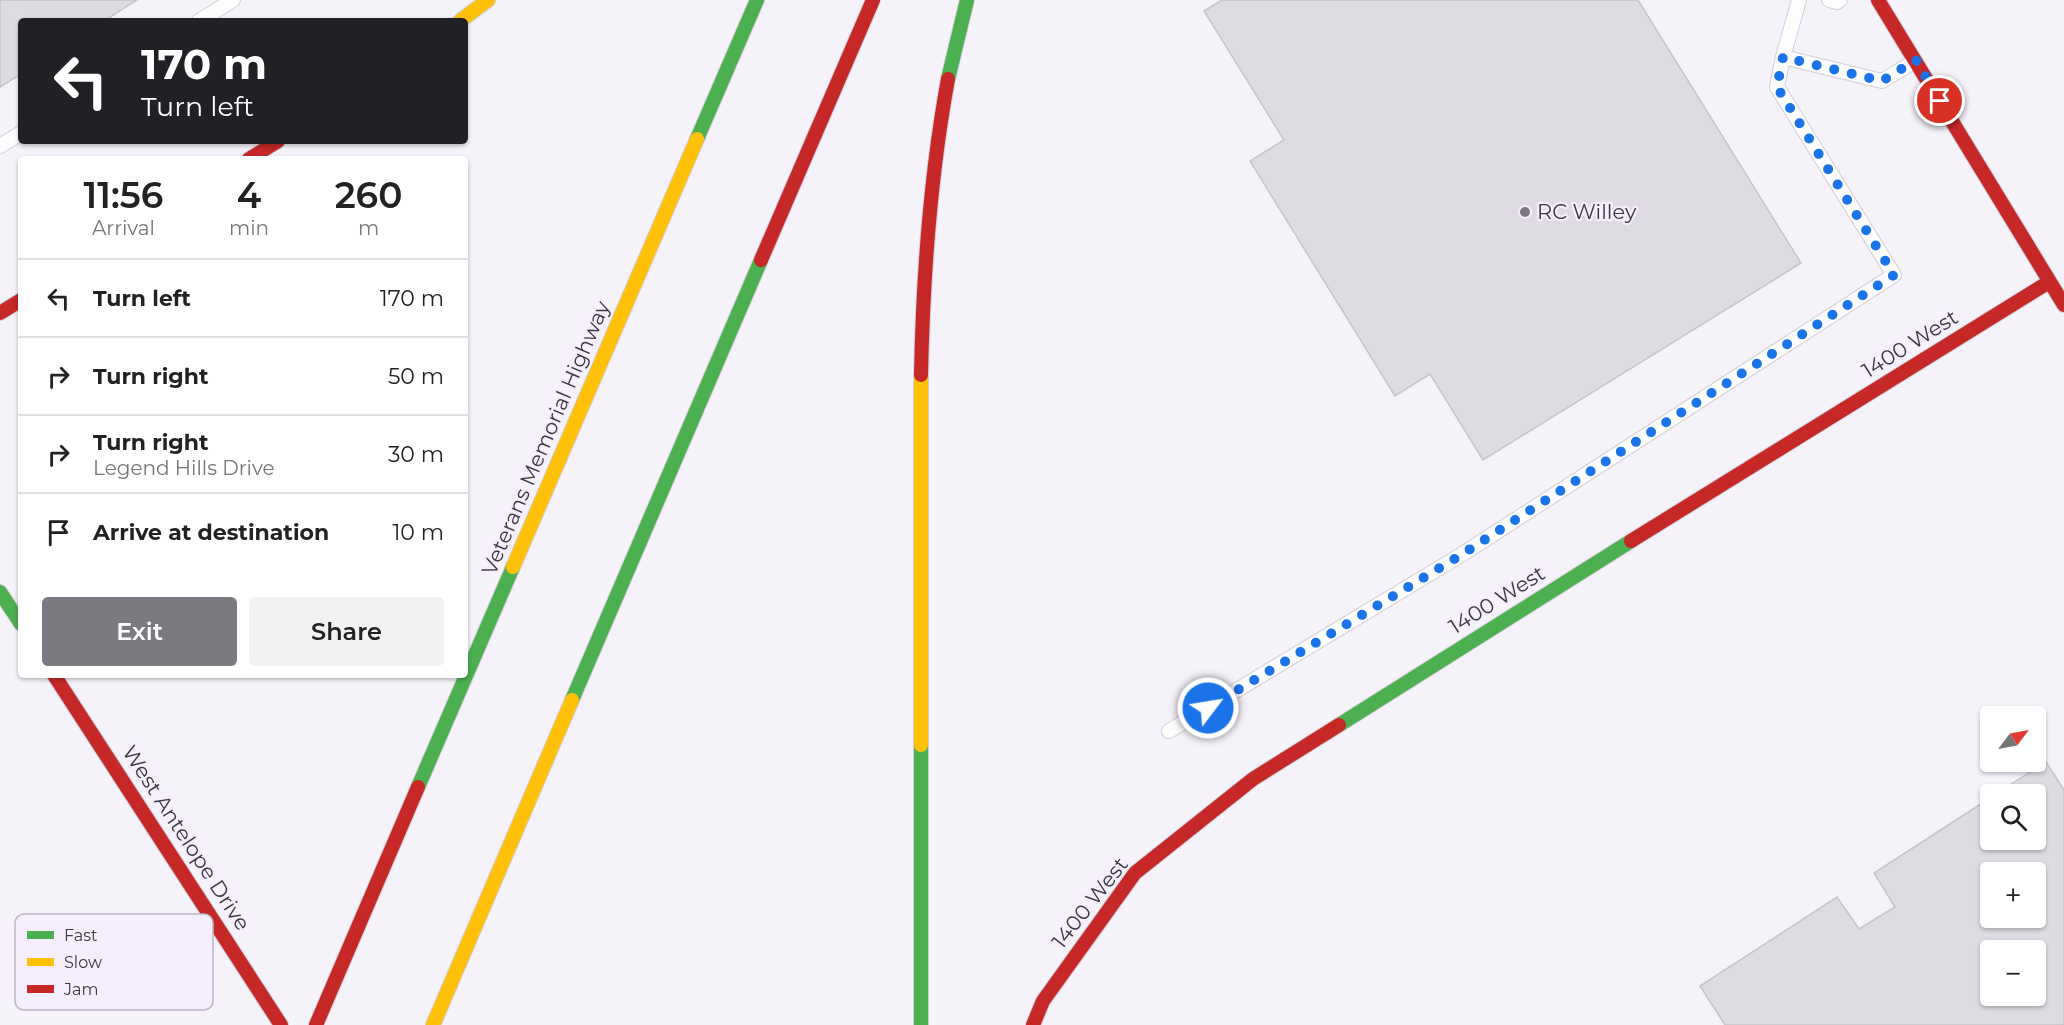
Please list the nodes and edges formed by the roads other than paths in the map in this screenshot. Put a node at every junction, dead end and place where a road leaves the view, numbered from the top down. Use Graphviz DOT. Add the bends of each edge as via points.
graph roads {
  1 [pos="488,0"];
  2 [pos="758,0"];
  3 [pos="873,0"];
  4 [pos="967,0"];
  5 [pos="1799,0"];
  6 [pos="1829,0"];
  7 [pos="1840,0"];
  8 [pos="1878,0"];
  9 [pos="225,2"];
  10 [pos="204,18"];
  11 [pos="464,18"];
  12 [pos="1783,57"];
  13 [pos="1916,60"];
  14 [pos="18,135"];
  15 [pos="273,144"];
  16 [pos="0,146"];
  17 [pos="254,156"];
  18 [pos="2049,282"];
  19 [pos="18,302"];
  20 [pos="2064,305"];
  21 [pos="0,313"];
  22 [pos="0,592"];
  23 [pos="18,619"];
  24 [pos="468,673"];
  25 [pos="56,678"];
  26 [pos="466,678"];
  27 [pos="1169,731"];
  28 [pos="209,914"];
  29 [pos="213,920"];
  30 [pos="281,1025"];
  31 [pos="316,1025"];
  32 [pos="433,1025"];
  33 [pos="921,1025"];
  34 [pos="1033,1025"];
  1 -- 11 [label="main road"];
  2 -- 24 [label="main road, Veterans Memorial Highway"];
  3 -- 32 [label="main road"];
  4 -- 33 [label="main road" via="937,136 924,250"];
  5 -- 12 [label="lane"];
  6 -- 7 [label="lane"];
  8 -- 13 [label="main road"];
  9 -- 10 [label="lane"];
  12 -- 13 [label="lane" via="1882,81"];
  12 -- 27 [label="lane" via="1777,87 1894,275 1461,555"];
  13 -- 18 [label="main road"];
  14 -- 16 [label="lane"];
  15 -- 17 [label="main road"];
  18 -- 20 [label="main road"];
  18 -- 34 [label="main road, 1400 West" via="1253,779 1135,873 1043,1000"];
  19 -- 21 [label="main road"];
  22 -- 23 [label="main road"];
  25 -- 28 [label="main road, West Antelope Drive"];
  26 -- 31 [label="main road, Veterans Memorial Highway"];
  29 -- 30 [label="main road, West Antelope Drive"];
}
